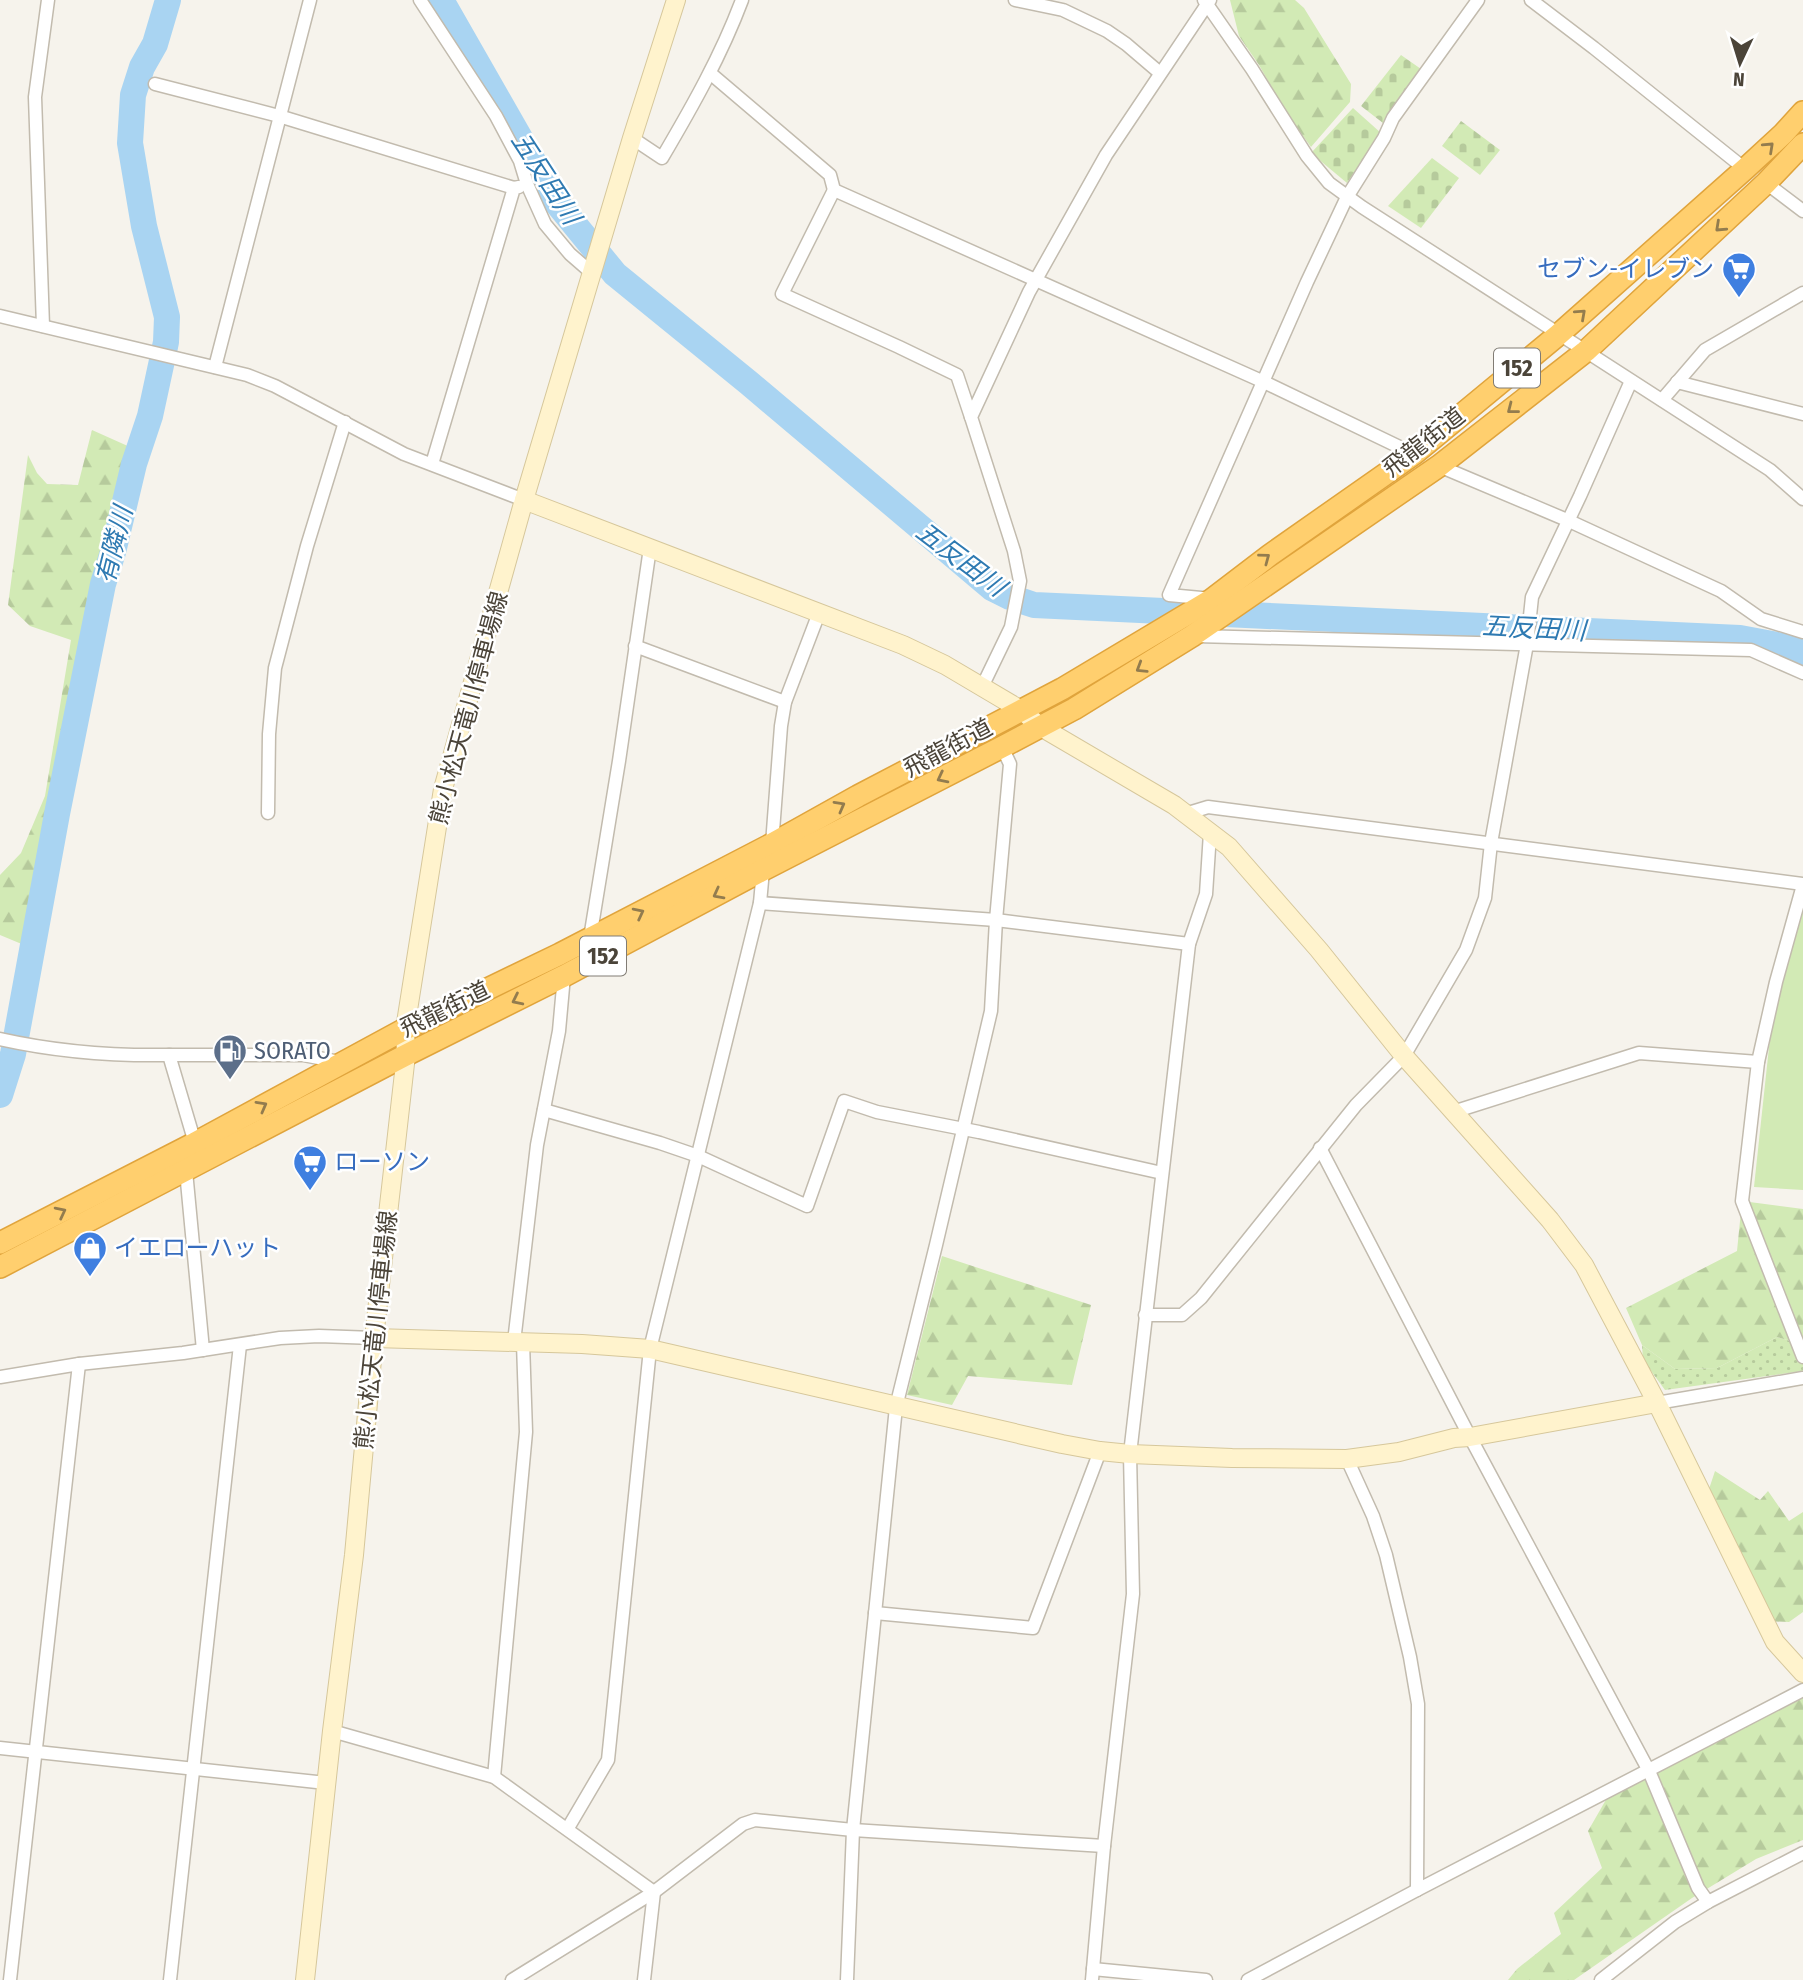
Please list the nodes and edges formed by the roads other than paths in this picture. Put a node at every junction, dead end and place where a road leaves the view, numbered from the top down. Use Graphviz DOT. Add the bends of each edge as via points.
graph roads {
  1 [pos="48,0"];
  2 [pos="310,0"];
  3 [pos="420,0"];
  4 [pos="676,0"];
  5 [pos="742,0"];
  6 [pos="1015,0"];
  7 [pos="1478,0"];
  8 [pos="1531,0"];
  9 [pos="1207,1"];
  10 [pos="710,73"];
  11 [pos="1160,73"];
  12 [pos="155,84"];
  13 [pos="1803,112"];
  14 [pos="279,116"];
  15 [pos="632,138"];
  16 [pos="1803,144"];
  17 [pos="1745,169"];
  18 [pos="1766,183"];
  19 [pos="527,184"];
  20 [pos="514,188"];
  21 [pos="834,190"];
  22 [pos="1348,197"];
  23 [pos="1803,211"];
  24 [pos="594,270"];
  25 [pos="1036,279"];
  26 [pos="1803,293"];
  27 [pos="0,316"];
  28 [pos="43,326"];
  29 [pos="1558,335"];
  30 [pos="1586,351"];
  31 [pos="215,367"];
  32 [pos="1631,380"];
  33 [pos="1676,382"];
  34 [pos="1264,383"];
  35 [pos="1662,400"];
  36 [pos="1803,414"];
  37 [pos="971,417"];
  38 [pos="345,422"];
  39 [pos="1414,454"];
  40 [pos="432,464"];
  41 [pos="1439,466"];
  42 [pos="1803,499"];
  43 [pos="524,500"];
  44 [pos="1567,520"];
  45 [pos="650,548"];
  46 [pos="1211,599"];
  47 [pos="819,613"];
  48 [pos="1803,632"];
  49 [pos="1195,634"];
  50 [pos="1527,642"];
  51 [pos="635,646"];
  52 [pos="1803,673"];
  53 [pos="982,687"];
  54 [pos="785,702"];
  55 [pos="1021,710"];
  56 [pos="1041,727"];
  57 [pos="1002,747"];
  58 [pos="268,813"];
  59 [pos="1185,814"];
  60 [pos="1210,833"];
  61 [pos="1491,843"];
  62 [pos="772,844"];
  63 [pos="763,870"];
  64 [pos="1803,884"];
  65 [pos="760,904"];
  66 [pos="996,920"];
  67 [pos="590,938"];
  68 [pos="1189,944"];
  69 [pos="564,976"];
  70 [pos="405,1029"];
  71 [pos="1,1040"];
  72 [pos="169,1055"];
  73 [pos="406,1055"];
  74 [pos="1404,1056"];
  75 [pos="340,1062"];
  76 [pos="1758,1062"];
  77 [pos="544,1110"];
  78 [pos="1453,1112"];
  79 [pos="963,1128"];
  80 [pos="195,1143"];
  81 [pos="1320,1149"];
  82 [pos="698,1156"];
  83 [pos="186,1171"];
  84 [pos="1162,1173"];
  85 [pos="0,1243"];
  86 [pos="0,1267"];
  87 [pos="1145,1315"];
  88 [pos="374,1338"];
  89 [pos="519,1343"];
  90 [pos="240,1345"];
  91 [pos="650,1349"];
  92 [pos="203,1350"];
  93 [pos="1803,1357"];
  94 [pos="79,1364"];
  95 [pos="0,1377"];
  96 [pos="1803,1378"];
  97 [pos="1657,1403"];
  98 [pos="896,1406"];
  99 [pos="1470,1437"];
  100 [pos="1100,1451"];
  101 [pos="1130,1454"];
  102 [pos="1347,1459"];
  103 [pos="875,1613"];
  104 [pos="1803,1673"];
  105 [pos="1803,1690"];
  106 [pos="332,1731"];
  107 [pos="0,1748"];
  108 [pos="36,1752"];
  109 [pos="193,1769"];
  110 [pos="1649,1771"];
  111 [pos="494,1777"];
  112 [pos="326,1783"];
  113 [pos="568,1828"];
  114 [pos="853,1830"];
  115 [pos="1104,1846"];
  116 [pos="1803,1853"];
  117 [pos="1417,1890"];
  118 [pos="654,1892"];
  119 [pos="1708,1902"];
  120 [pos="1092,1975"];
  121 [pos="10,1980"];
  122 [pos="170,1980"];
  123 [pos="305,1980"];
  124 [pos="512,1980"];
  125 [pos="644,1980"];
  126 [pos="847,1980"];
  127 [pos="1206,1980"];
  128 [pos="1248,1980"];
  129 [pos="1601,1980"];
  1 -- 28 [label="street" via="35,97"];
  2 -- 14 [label="street"];
  3 -- 19 [label="street" via="496,116"];
  4 -- 15 [label="street, 熊小松天竜川停車場線"];
  5 -- 10 [label="street"];
  6 -- 11 [label="street" via="1063,10 1107,31"];
  7 -- 22 [label="street" via="1393,118"];
  8 -- 17 [label="street"];
  9 -- 11 [label="street"];
  9 -- 22 [label="street" via="1307,156 1329,183"];
  10 -- 15 [label="street" via="662,158"];
  10 -- 21 [label="street" via="830,175"];
  11 -- 25 [label="street" via="1106,155"];
  12 -- 14 [label="street"];
  17 -- 13 [label="highway, 飛龍街道 / 152, one-way"];
  14 -- 20 [label="street"];
  14 -- 31 [label="street"];
  15 -- 24 [label="street, 熊小松天竜川停車場線"];
  16 -- 18 [label="highway, 飛龍街道 / 152"];
  29 -- 17 [label="highway, 飛龍街道 / 152, one-way"];
  18 -- 23 [label="street"];
  18 -- 30 [label="highway, 飛龍街道 / 152, one-way"];
  19 -- 20 [label="street"];
  19 -- 24 [label="street" via="545,224 570,254"];
  20 -- 40 [label="street"];
  21 -- 25 [label="street"];
  21 -- 37 [label="street" via="782,295 957,375"];
  22 -- 29 [label="street"];
  22 -- 34 [label="street"];
  24 -- 43 [label="street, 熊小松天竜川停車場線"];
  25 -- 34 [label="street"];
  25 -- 37 [label="street"];
  26 -- 33 [label="street" via="1705,350"];
  27 -- 28 [label="street"];
  28 -- 31 [label="street"];
  29 -- 30 [label="street"];
  29 -- 39 [label="highway, 飛龍街道 / 152"];
  30 -- 32 [label="street"];
  30 -- 41 [label="highway, 飛龍街道 / 152, one-way"];
  31 -- 38 [label="street" via="275,386"];
  32 -- 35 [label="street"];
  32 -- 44 [label="street"];
  33 -- 35 [label="street"];
  33 -- 36 [label="street"];
  34 -- 39 [label="street"];
  34 -- 46 [label="street" via="1169,595"];
  35 -- 42 [label="street" via="1770,470"];
  37 -- 53 [label="street" via="1020,581 1011,627"];
  38 -- 40 [label="street"];
  38 -- 58 [label="street" via="275,668"];
  46 -- 39 [label="highway, 飛龍街道 / 152, one-way"];
  40 -- 43 [label="street"];
  41 -- 44 [label="street"];
  41 -- 49 [label="highway, 飛龍街道 / 152"];
  43 -- 45 [label="street"];
  43 -- 70 [label="street, 熊小松天竜川停車場線" via="443,789"];
  44 -- 48 [label="street" via="1721,591 1761,619"];
  44 -- 50 [label="street" via="1532,597"];
  45 -- 47 [label="street"];
  45 -- 51 [label="street"];
  46 -- 55 [label="highway, 飛龍街道 / 152"];
  47 -- 53 [label="street" via="903,645"];
  47 -- 54 [label="street"];
  49 -- 50 [label="street"];
  49 -- 56 [label="highway, 飛龍街道 / 152, one-way"];
  50 -- 52 [label="street" via="1751,650"];
  50 -- 61 [label="street"];
  51 -- 54 [label="street"];
  51 -- 67 [label="street"];
  53 -- 55 [label="street"];
  54 -- 62 [label="street"];
  55 -- 56 [label="street"];
  62 -- 55 [label="highway, 飛龍街道 / 152, one-way"];
  56 -- 57 [label="highway, 飛龍街道 / 152"];
  56 -- 59 [label="street"];
  57 -- 63 [label="highway, 飛龍街道 / 152, one-way"];
  57 -- 66 [label="street" via="1010,764"];
  59 -- 60 [label="street"];
  59 -- 61 [label="street" via="1208,807"];
  60 -- 68 [label="street" via="1206,894"];
  60 -- 74 [label="street" via="1229,847 1320,950"];
  61 -- 64 [label="street"];
  61 -- 74 [label="street" via="1485,898 1466,950"];
  67 -- 62 [label="highway, 飛龍街道 / 152, one-way"];
  63 -- 65 [label="street"];
  63 -- 69 [label="highway, 飛龍街道 / 152, one-way"];
  64 -- 76 [label="street"];
  65 -- 66 [label="street"];
  65 -- 82 [label="street"];
  66 -- 68 [label="street"];
  66 -- 79 [label="street" via="991,1011"];
  67 -- 70 [label="highway, 飛龍街道 / 152"];
  68 -- 84 [label="street"];
  69 -- 73 [label="highway, 飛龍街道 / 152, one-way"];
  69 -- 77 [label="street"];
  70 -- 73 [label="street, 熊小松天竜川停車場線"];
  70 -- 75 [label="highway, 飛龍街道 / 152"];
  71 -- 72 [label="street" via="116,1056"];
  72 -- 75 [label="street" via="303,1055"];
  72 -- 80 [label="street"];
  73 -- 83 [label="highway, 飛龍街道 / 152"];
  73 -- 88 [label="street, 熊小松天竜川停車場線"];
  74 -- 78 [label="street"];
  74 -- 81 [label="street"];
  80 -- 75 [label="highway, 飛龍街道 / 152, one-way"];
  76 -- 78 [label="street" via="1639,1053"];
  76 -- 93 [label="street" via="1742,1201"];
  77 -- 82 [label="street"];
  77 -- 89 [label="street"];
  78 -- 97 [label="street" via="1584,1265"];
  79 -- 82 [label="street" via="844,1101 807,1206"];
  79 -- 84 [label="street"];
  79 -- 98 [label="street"];
  85 -- 80 [label="highway, 飛龍街道 / 152, one-way"];
  81 -- 87 [label="street" via="1201,1298 1182,1315"];
  81 -- 99 [label="street"];
  82 -- 91 [label="street"];
  83 -- 86 [label="highway, 飛龍街道 / 152"];
  83 -- 92 [label="street"];
  84 -- 87 [label="street"];
  87 -- 101 [label="street"];
  88 -- 89 [label="street"];
  88 -- 90 [label="street" via="280,1338"];
  88 -- 106 [label="street, 熊小松天竜川停車場線"];
  89 -- 91 [label="street"];
  89 -- 111 [label="street" via="526,1432"];
  90 -- 92 [label="street"];
  90 -- 109 [label="street"];
  91 -- 98 [label="street"];
  91 -- 113 [label="street" via="608,1760"];
  92 -- 94 [label="street"];
  94 -- 95 [label="street"];
  94 -- 108 [label="street"];
  96 -- 97 [label="street"];
  97 -- 99 [label="street"];
  97 -- 104 [label="street" via="1775,1642"];
  98 -- 100 [label="street"];
  98 -- 103 [label="street"];
  99 -- 102 [label="street"];
  99 -- 110 [label="street"];
  100 -- 101 [label="street"];
  100 -- 103 [label="street" via="1033,1628"];
  101 -- 102 [label="street"];
  101 -- 115 [label="street" via="1133,1594"];
  102 -- 117 [label="street" via="1386,1555 1418,1704"];
  103 -- 114 [label="street"];
  105 -- 110 [label="street"];
  106 -- 111 [label="street"];
  106 -- 112 [label="street, 熊小松天竜川停車場線"];
  107 -- 108 [label="street"];
  108 -- 109 [label="street"];
  108 -- 121 [label="street"];
  109 -- 112 [label="street"];
  109 -- 122 [label="street"];
  110 -- 117 [label="street"];
  110 -- 119 [label="street"];
  111 -- 113 [label="street"];
  112 -- 123 [label="street, 熊小松天竜川停車場線"];
  113 -- 118 [label="street"];
  114 -- 115 [label="street"];
  114 -- 118 [label="street" via="755,1820 743,1824"];
  114 -- 126 [label="street"];
  115 -- 120 [label="street"];
  116 -- 119 [label="street"];
  117 -- 128 [label="street"];
  118 -- 124 [label="street"];
  118 -- 125 [label="street"];
  119 -- 129 [label="street"];
  120 -- 127 [label="street"];
}
